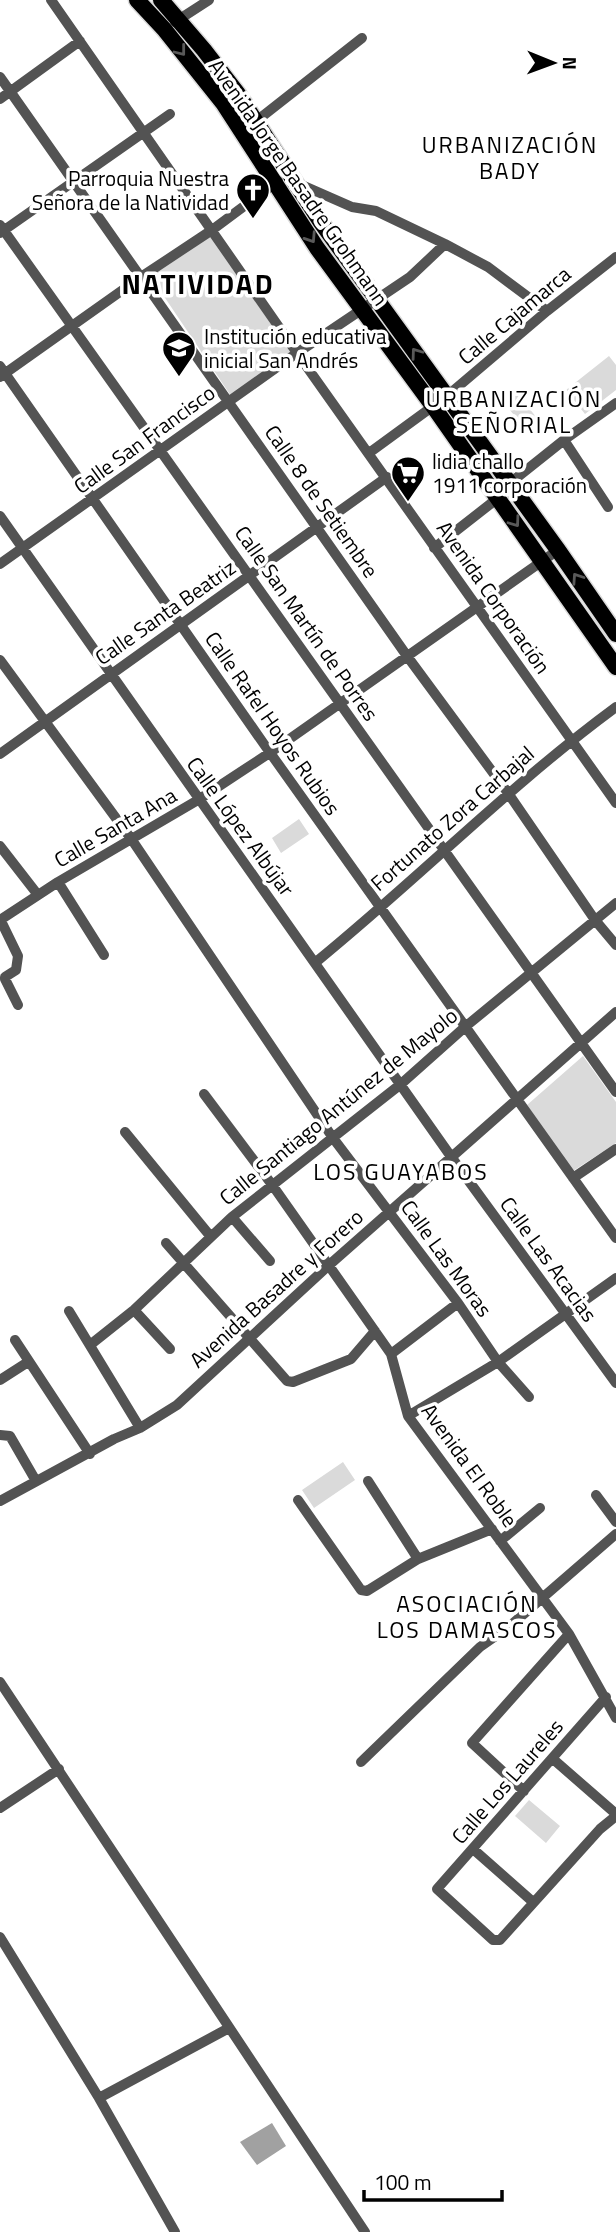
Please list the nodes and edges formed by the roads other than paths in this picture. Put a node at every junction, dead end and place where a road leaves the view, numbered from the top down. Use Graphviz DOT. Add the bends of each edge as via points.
graph roads {
  1 [pos="51,0"];
  2 [pos="137,0"];
  3 [pos="161,0"];
  4 [pos="209,0"];
  5 [pos="178,19"];
  6 [pos="164,29"];
  7 [pos="362,38"];
  8 [pos="80,41"];
  9 [pos="0,77"];
  10 [pos="10,92"];
  11 [pos="0,99"];
  12 [pos="170,114"];
  13 [pos="255,122"];
  14 [pos="144,132"];
  15 [pos="285,179"];
  16 [pos="73,182"];
  17 [pos="1,229"];
  18 [pos="212,230"];
  19 [pos="445,244"];
  20 [pos="616,257"];
  21 [pos="141,277"];
  22 [pos="377,300"];
  23 [pos="363,310"];
  24 [pos="547,311"];
  25 [pos="72,326"];
  26 [pos="297,353"];
  27 [pos="2,372"];
  28 [pos="447,396"];
  29 [pos="228,403"];
  30 [pos="616,403"];
  31 [pos="433,406"];
  32 [pos="564,440"];
  33 [pos="160,450"];
  34 [pos="369,453"];
  35 [pos="387,477"];
  36 [pos="510,483"];
  37 [pos="498,498"];
  38 [pos="93,500"];
  39 [pos="608,507"];
  40 [pos="0,516"];
  41 [pos="317,528"];
  42 [pos="434,548"];
  43 [pos="22,549"];
  44 [pos="558,550"];
  45 [pos="543,560"];
  46 [pos="0,564"];
  47 [pos="249,576"];
  48 [pos="477,609"];
  49 [pos="181,626"];
  50 [pos="616,634"];
  51 [pos="407,656"];
  52 [pos="0,660"];
  53 [pos="616,667"];
  54 [pos="110,675"];
  55 [pos="341,704"];
  56 [pos="616,707"];
  57 [pos="45,722"];
  58 [pos="571,740"];
  59 [pos="271,752"];
  60 [pos="0,754"];
  61 [pos="508,793"];
  62 [pos="198,800"];
  63 [pos="616,803"];
  64 [pos="132,840"];
  65 [pos="0,846"];
  66 [pos="445,851"];
  67 [pos="58,882"];
  68 [pos="38,895"];
  69 [pos="616,903"];
  70 [pos="380,907"];
  71 [pos="0,920"];
  72 [pos="595,920"];
  73 [pos="616,945"];
  74 [pos="104,955"];
  75 [pos="316,962"];
  76 [pos="532,973"];
  77 [pos="18,1005"];
  78 [pos="616,1012"];
  79 [pos="465,1027"];
  80 [pos="582,1043"];
  81 [pos="401,1084"];
  82 [pos="616,1092"];
  83 [pos="204,1094"];
  84 [pos="518,1100"];
  85 [pos="125,1132"];
  86 [pos="333,1138"];
  87 [pos="616,1149"];
  88 [pos="452,1158"];
  89 [pos="573,1178"];
  90 [pos="273,1186"];
  91 [pos="390,1212"];
  92 [pos="232,1217"];
  93 [pos="211,1237"];
  94 [pos="616,1238"];
  95 [pos="166,1243"];
  96 [pos="270,1261"];
  97 [pos="184,1263"];
  98 [pos="328,1266"];
  99 [pos="616,1278"];
  100 [pos="458,1303"];
  101 [pos="134,1310"];
  102 [pos="69,1311"];
  103 [pos="565,1314"];
  104 [pos="375,1331"];
  105 [pos="250,1338"];
  106 [pos="15,1340"];
  107 [pos="90,1345"];
  108 [pos="170,1349"];
  109 [pos="391,1354"];
  110 [pos="28,1362"];
  111 [pos="498,1362"];
  112 [pos="0,1380"];
  113 [pos="616,1383"];
  114 [pos="528,1396"];
  115 [pos="408,1416"];
  116 [pos="140,1428"];
  117 [pos="0,1435"];
  118 [pos="90,1454"];
  119 [pos="36,1481"];
  120 [pos="368,1481"];
  121 [pos="596,1495"];
  122 [pos="298,1500"];
  123 [pos="0,1501"];
  124 [pos="540,1508"];
  125 [pos="616,1522"];
  126 [pos="492,1529"];
  127 [pos="616,1534"];
  128 [pos="500,1541"];
  129 [pos="418,1559"];
  130 [pos="542,1597"];
  131 [pos="569,1634"];
  132 [pos="0,1682"];
  133 [pos="606,1697"];
  134 [pos="616,1718"];
  135 [pos="552,1759"];
  136 [pos="361,1762"];
  137 [pos="59,1769"];
  138 [pos="524,1791"];
  139 [pos="0,1808"];
  140 [pos="616,1815"];
  141 [pos="473,1849"];
  142 [pos="533,1902"];
  143 [pos="0,1937"];
  144 [pos="229,2028"];
  145 [pos="99,2098"];
  146 [pos="175,2232"];
  147 [pos="365,2232"];
  1 -- 8 [label="street, Avenida Corporación"];
  2 -- 6 [label="highway, Avenida Jorge Basadre Grohmann"];
  3 -- 5 [label="highway, Avenida Jorge Basadre Grohmann"];
  4 -- 5 [label="street"];
  5 -- 6 [label="street"];
  5 -- 13 [label="highway, Avenida Jorge Basadre Grohmann"];
  6 -- 15 [label="highway, Avenida Jorge Basadre Grohmann, one-way"];
  7 -- 13 [label="street"];
  8 -- 10 [label="street"];
  8 -- 14 [label="street, Avenida Corporación"];
  9 -- 10 [label="street, Calle 8 de Setiembre"];
  10 -- 11 [label="street"];
  10 -- 16 [label="street, Calle 8 de Setiembre"];
  12 -- 14 [label="street"];
  13 -- 15 [label="highway, Avenida Jorge Basadre Grohmann"];
  14 -- 16 [label="street"];
  14 -- 18 [label="street, Avenida Corporación"];
  15 -- 18 [label="street"];
  15 -- 19 [label="street" via="352,207 376,211"];
  15 -- 22 [label="highway, Avenida Jorge Basadre Grohmann"];
  15 -- 23 [label="highway, Avenida Jorge Basadre Grohmann, one-way" via="317,248"];
  16 -- 17 [label="street"];
  16 -- 21 [label="street, Calle 8 de Setiembre"];
  17 -- 25 [label="street, Calle San Martín de Porres"];
  18 -- 21 [label="street"];
  18 -- 26 [label="street, Avenida Corporación"];
  19 -- 22 [label="street, Calle San Francisco"];
  19 -- 24 [label="street" via="488,267"];
  20 -- 24 [label="street, Calle Cajamarca"];
  21 -- 25 [label="street"];
  21 -- 29 [label="street, Calle 8 de Setiembre"];
  22 -- 23 [label="street, Calle San Francisco"];
  28 -- 22 [label="highway, Avenida Jorge Basadre Grohmann, one-way"];
  23 -- 26 [label="street, Calle San Francisco"];
  23 -- 31 [label="highway, Avenida Jorge Basadre Grohmann"];
  24 -- 28 [label="street, Calle Cajamarca"];
  25 -- 27 [label="street"];
  25 -- 33 [label="street, Calle San Martín de Porres"];
  26 -- 29 [label="street, Calle San Francisco"];
  26 -- 34 [label="street, Avenida Corporación"];
  27 -- 38 [label="street, Calle Rafel Hoyos Rubios"];
  28 -- 31 [label="street, Calle Cajamarca"];
  28 -- 36 [label="highway, Avenida Jorge Basadre Grohmann"];
  29 -- 33 [label="street, Calle San Francisco"];
  29 -- 41 [label="street, Calle 8 de Setiembre"];
  30 -- 32 [label="street"];
  31 -- 34 [label="street, Calle Cajamarca"];
  31 -- 37 [label="highway, Avenida Jorge Basadre Grohmann"];
  32 -- 36 [label="street"];
  32 -- 39 [label="street"];
  33 -- 38 [label="street, Calle San Francisco"];
  33 -- 47 [label="street, Calle San Martín de Porres"];
  34 -- 35 [label="street, Avenida Corporación"];
  35 -- 41 [label="street, Calle Santa Beatriz"];
  35 -- 42 [label="street, Avenida Corporación"];
  36 -- 37 [label="street"];
  36 -- 44 [label="highway, Avenida Jorge Basadre Grohmann"];
  37 -- 42 [label="street"];
  37 -- 45 [label="highway, Avenida Jorge Basadre Grohmann, one-way"];
  38 -- 43 [label="street, Calle San Francisco"];
  38 -- 49 [label="street, Calle Rafel Hoyos Rubios"];
  40 -- 43 [label="street, Calle López Albújar"];
  41 -- 47 [label="street, Calle Santa Beatriz"];
  41 -- 51 [label="street, Calle 8 de Setiembre"];
  42 -- 48 [label="street, Avenida Corporación"];
  43 -- 46 [label="street, Calle San Francisco"];
  43 -- 54 [label="street, Calle López Albújar"];
  44 -- 45 [label="street, Calle Santa Ana"];
  50 -- 44 [label="highway, Avenida Jorge Basadre Grohmann, one-way"];
  45 -- 48 [label="street, Calle Santa Ana"];
  45 -- 53 [label="highway, Avenida Jorge Basadre Grohmann"];
  47 -- 49 [label="street, Calle Santa Beatriz"];
  47 -- 55 [label="street, Calle San Martín de Porres"];
  48 -- 51 [label="street, Calle Santa Ana"];
  48 -- 58 [label="street, Avenida Corporación"];
  49 -- 54 [label="street, Calle Santa Beatriz"];
  49 -- 59 [label="street, Calle Rafel Hoyos Rubios"];
  51 -- 55 [label="street, Calle Santa Ana"];
  51 -- 61 [label="street, Calle 8 de Setiembre"];
  52 -- 57 [label="street, Calle Las Moras"];
  54 -- 57 [label="street, Calle Santa Beatriz"];
  54 -- 62 [label="street, Calle López Albújar"];
  55 -- 59 [label="street, Calle Santa Ana"];
  55 -- 66 [label="street, Calle San Martín de Porres"];
  56 -- 58 [label="street, Fortunato Zora Carbajal"];
  57 -- 60 [label="street, Calle Santa Beatriz"];
  57 -- 64 [label="street, Calle Las Moras"];
  58 -- 61 [label="street, Fortunato Zora Carbajal"];
  58 -- 63 [label="street, Avenida Corporación"];
  59 -- 62 [label="street, Calle Santa Ana"];
  59 -- 70 [label="street, Calle Rafel Hoyos Rubios"];
  61 -- 66 [label="street, Fortunato Zora Carbajal"];
  61 -- 72 [label="street, Calle 8 de Setiembre"];
  62 -- 64 [label="street, Calle Santa Ana"];
  62 -- 75 [label="street, Calle López Albújar"];
  64 -- 67 [label="street, Calle Santa Ana"];
  64 -- 86 [label="street, Calle Las Moras"];
  65 -- 68 [label="street"];
  66 -- 70 [label="street, Fortunato Zora Carbajal"];
  66 -- 76 [label="street, Calle San Martín de Porres"];
  67 -- 68 [label="street, Calle Santa Ana"];
  67 -- 74 [label="street"];
  68 -- 71 [label="street, Calle Santa Ana"];
  69 -- 72 [label="street, Calle Santiago Antúnez de Mayolo"];
  70 -- 75 [label="street, Fortunato Zora Carbajal"];
  70 -- 79 [label="street, Calle Rafel Hoyos Rubios"];
  71 -- 77 [label="street" via="18,956 16,970 5,977"];
  72 -- 73 [label="street, Calle 8 de Setiembre"];
  72 -- 76 [label="street, Calle Santiago Antúnez de Mayolo"];
  75 -- 81 [label="street, Calle López Albújar"];
  76 -- 79 [label="street, Calle Santiago Antúnez de Mayolo"];
  76 -- 80 [label="street, Calle San Martín de Porres"];
  78 -- 80 [label="street, Avenida Basadre y Forero"];
  79 -- 81 [label="street, Calle Santiago Antúnez de Mayolo"];
  79 -- 84 [label="street, Calle Rafel Hoyos Rubios"];
  80 -- 82 [label="street, Calle San Martín de Porres"];
  80 -- 84 [label="street, Avenida Basadre y Forero"];
  81 -- 86 [label="street, Calle Santiago Antúnez de Mayolo"];
  81 -- 88 [label="street, Calle López Albújar"];
  83 -- 90 [label="street, Avenida El Roble"];
  84 -- 88 [label="street, Avenida Basadre y Forero"];
  84 -- 89 [label="street, Calle Rafel Hoyos Rubios"];
  85 -- 93 [label="street"];
  86 -- 90 [label="street, Calle Santiago Antúnez de Mayolo"];
  86 -- 91 [label="street, Calle Las Moras"];
  87 -- 89 [label="street"];
  88 -- 91 [label="street, Avenida Basadre y Forero"];
  88 -- 103 [label="street, Calle Las Acacias"];
  89 -- 94 [label="street, Calle Rafel Hoyos Rubios"];
  90 -- 92 [label="street, Calle Santiago Antúnez de Mayolo"];
  90 -- 98 [label="street, Avenida El Roble"];
  91 -- 98 [label="street, Avenida Basadre y Forero"];
  91 -- 100 [label="street, Calle Las Moras"];
  92 -- 93 [label="street, Calle Santiago Antúnez de Mayolo"];
  92 -- 96 [label="street"];
  93 -- 97 [label="street, Calle Santiago Antúnez de Mayolo"];
  95 -- 97 [label="street"];
  97 -- 101 [label="street, Calle Santiago Antúnez de Mayolo"];
  97 -- 105 [label="street"];
  98 -- 104 [label="street, Avenida El Roble"];
  98 -- 105 [label="street, Avenida Basadre y Forero"];
  99 -- 103 [label="street"];
  100 -- 109 [label="street"];
  100 -- 111 [label="street, Calle Las Moras"];
  101 -- 107 [label="street, Calle Santiago Antúnez de Mayolo"];
  101 -- 108 [label="street"];
  102 -- 107 [label="street"];
  103 -- 111 [label="street"];
  103 -- 113 [label="street, Calle Las Acacias"];
  104 -- 105 [label="street" via="351,1359 293,1382 284,1379"];
  104 -- 109 [label="street, Avenida El Roble"];
  105 -- 116 [label="street, Avenida Basadre y Forero" via="177,1405"];
  106 -- 110 [label="street"];
  107 -- 116 [label="street"];
  109 -- 115 [label="street, Avenida El Roble"];
  110 -- 112 [label="street"];
  110 -- 118 [label="street"];
  111 -- 114 [label="street, Calle Las Moras"];
  111 -- 115 [label="street"];
  115 -- 126 [label="street, Avenida El Roble"];
  116 -- 118 [label="street, Avenida Basadre y Forero"];
  117 -- 119 [label="street" via="10,1436"];
  118 -- 119 [label="street, Avenida Basadre y Forero"];
  119 -- 123 [label="street, Avenida Basadre y Forero"];
  120 -- 129 [label="street"];
  121 -- 125 [label="street"];
  122 -- 129 [label="street" via="361,1590 374,1588"];
  124 -- 128 [label="street"];
  126 -- 128 [label="street, Avenida El Roble"];
  126 -- 129 [label="street"];
  127 -- 130 [label="street"];
  128 -- 130 [label="street, Avenida El Roble"];
  130 -- 131 [label="street, Avenida El Roble"];
  130 -- 136 [label="street" via="480,1647"];
  131 -- 133 [label="street, Avenida El Roble"];
  131 -- 138 [label="street" via="472,1743"];
  132 -- 137 [label="street"];
  133 -- 134 [label="street, Avenida El Roble"];
  133 -- 135 [label="street, Calle Los Laureles"];
  135 -- 138 [label="street, Calle Los Laureles"];
  135 -- 140 [label="street"];
  137 -- 139 [label="street"];
  137 -- 144 [label="street"];
  138 -- 141 [label="street, Calle Los Laureles"];
  140 -- 142 [label="street"];
  141 -- 142 [label="street"];
  141 -- 142 [label="street, Calle Los Laureles" via="438,1889 496,1941"];
  143 -- 145 [label="street"];
  144 -- 145 [label="street"];
  144 -- 147 [label="street"];
  145 -- 146 [label="street"];
}
